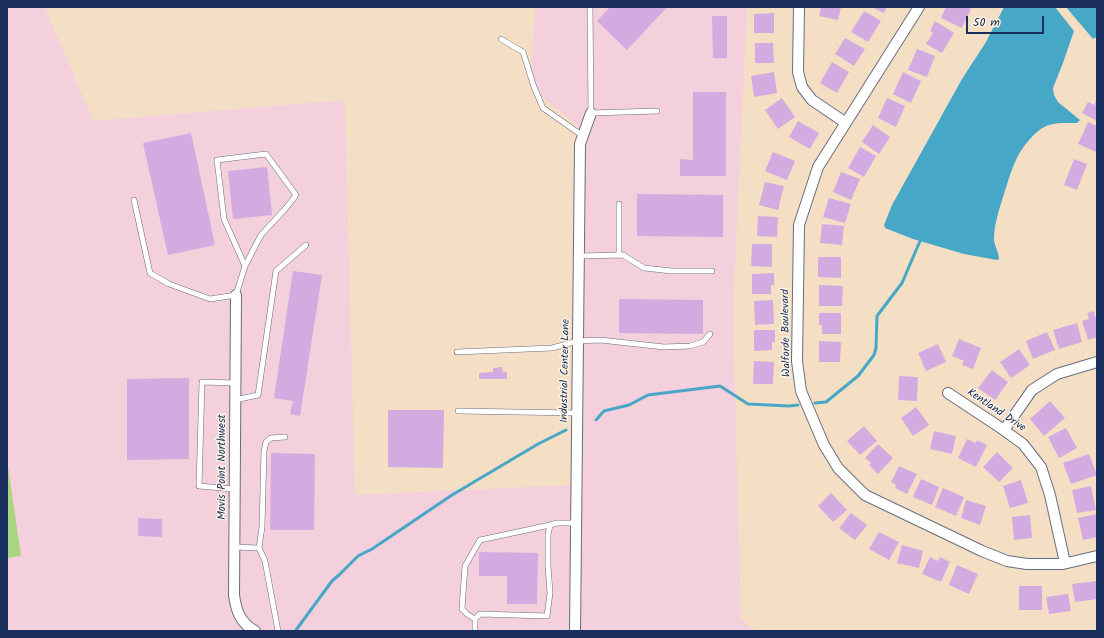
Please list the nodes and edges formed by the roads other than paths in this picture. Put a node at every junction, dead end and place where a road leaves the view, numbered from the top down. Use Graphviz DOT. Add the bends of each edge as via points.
graph roads {
  1 [pos="590,7"];
  2 [pos="799,7"];
  3 [pos="919,7"];
  4 [pos="501,39"];
  5 [pos="657,111"];
  6 [pos="591,113"];
  7 [pos="846,123"];
  8 [pos="583,136"];
  9 [pos="134,200"];
  10 [pos="619,204"];
  11 [pos="306,245"];
  12 [pos="619,255"];
  13 [pos="579,256"];
  14 [pos="245,266"];
  15 [pos="712,271"];
  16 [pos="236,295"];
  17 [pos="710,334"];
  18 [pos="578,341"];
  19 [pos="457,352"];
  20 [pos="1097,362"];
  21 [pos="235,383"];
  22 [pos="948,393"];
  23 [pos="235,400"];
  24 [pos="458,412"];
  25 [pos="577,413"];
  26 [pos="1004,430"];
  27 [pos="285,437"];
  28 [pos="234,489"];
  29 [pos="576,523"];
  30 [pos="550,525"];
  31 [pos="234,547"];
  32 [pos="259,548"];
  33 [pos="1097,556"];
  34 [pos="1065,563"];
  35 [pos="475,618"];
  36 [pos="255,631"];
  37 [pos="278,631"];
  38 [pos="475,631"];
  39 [pos="575,631"];
  1 -- 6 [label="lane"];
  2 -- 7 [label="street" via="798,72 802,87 812,100"];
  3 -- 7 [label="street, Walforde Boulevard"];
  4 -- 8 [label="lane" via="524,52 543,108"];
  5 -- 6 [label="lane"];
  6 -- 8 [label="street, Industrial Center Lane"];
  7 -- 34 [label="street, Walforde Boulevard" via="818,167 799,225 797,361 801,391 824,445 838,468 865,495 1007,561 1027,564"];
  8 -- 13 [label="street, Industrial Center Lane" via="580,144"];
  9 -- 16 [label="lane" via="150,273 169,284 210,299"];
  10 -- 12 [label="lane"];
  11 -- 23 [label="lane" via="276,271 258,395"];
  12 -- 13 [label="lane"];
  12 -- 15 [label="lane" via="644,268"];
  13 -- 18 [label="street, Industrial Center Lane"];
  14 -- 14 [label="lane" via="261,235 296,195 266,154 217,160 224,220"];
  14 -- 16 [label="lane"];
  16 -- 21 [label="street, Movis Point Northwest"];
  17 -- 18 [label="lane" via="703,342 690,346 664,347 600,340"];
  18 -- 19 [label="lane" via="552,348"];
  18 -- 25 [label="street, Industrial Center Lane"];
  20 -- 26 [label="street" via="1058,374 1032,390"];
  21 -- 23 [label="street, Movis Point Northwest"];
  21 -- 28 [label="lane" via="202,382 199,486"];
  22 -- 26 [label="street, Kentland Drive"];
  23 -- 28 [label="street, Movis Point Northwest"];
  24 -- 25 [label="lane"];
  25 -- 29 [label="street, Industrial Center Lane"];
  26 -- 34 [label="street, Kentland Drive" via="1023,444 1041,467"];
  27 -- 32 [label="lane" via="271,438 266,442"];
  28 -- 31 [label="street, Movis Point Northwest"];
  29 -- 30 [label="lane"];
  29 -- 39 [label="street, Industrial Center Lane"];
  30 -- 35 [label="lane" via="480,540 465,566 462,609"];
  30 -- 35 [label="lane" via="550,593 547,616 480,614"];
  31 -- 32 [label="lane"];
  31 -- 36 [label="street, Movis Point Northwest" via="235,605 238,615"];
  32 -- 37 [label="lane" via="265,561"];
  33 -- 34 [label="street, Walforde Boulevard"];
  35 -- 38 [label="lane"];
}
